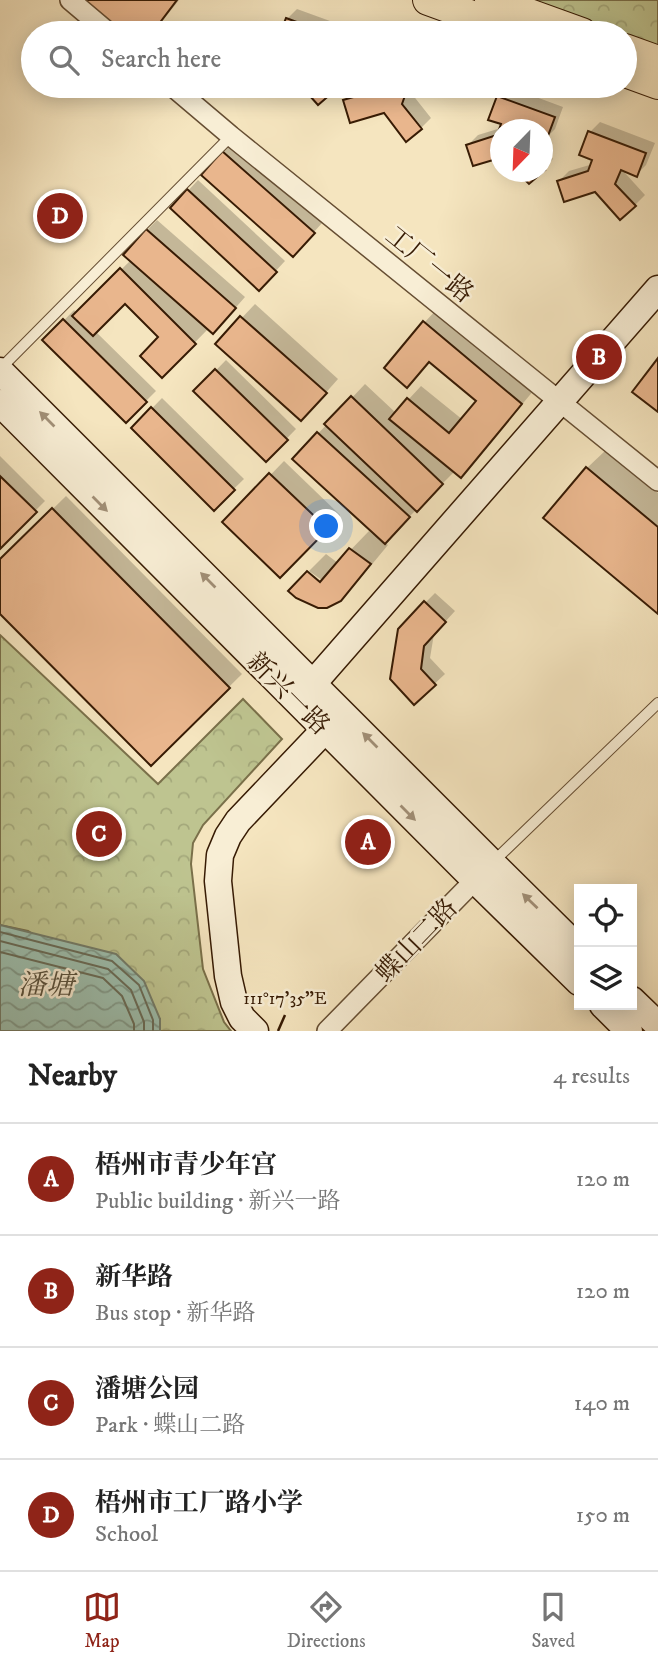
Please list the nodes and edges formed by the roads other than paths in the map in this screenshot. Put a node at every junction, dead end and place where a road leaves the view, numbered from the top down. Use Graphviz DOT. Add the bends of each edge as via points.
graph roads {
  1 [pos="70,0"];
  2 [pos="428,0"];
  3 [pos="490,0"];
  4 [pos="95,21"];
  5 [pos="486,21"];
  6 [pos="549,21"];
  7 [pos="637,53"];
  8 [pos="658,61"];
  9 [pos="637,76"];
  10 [pos="658,84"];
  11 [pos="186,98"];
  12 [pos="231,136"];
  13 [pos="658,289"];
  14 [pos="0,370"];
  15 [pos="559,402"];
  16 [pos="0,403"];
  17 [pos="658,481"];
  18 [pos="305,693"];
  19 [pos="658,702"];
  20 [pos="333,721"];
  21 [pos="483,872"];
  22 [pos="578,947"];
  23 [pos="574,976"];
  24 [pos="637,1005"];
  25 [pos="608,1010"];
  26 [pos="658,1026"];
  27 [pos="255,1031"];
  28 [pos="327,1031"];
  29 [pos="629,1031"];
  1 -- 4 [label="street"];
  2 -- 5 [label="main road"];
  3 -- 6 [label="main road"];
  7 -- 8 [label="main road"];
  9 -- 10 [label="main road"];
  11 -- 12 [label="street, 工厂一路"];
  12 -- 14 [label="lane"];
  12 -- 15 [label="street, 工厂一路"];
  13 -- 15 [label="main road"];
  18 -- 14 [label="main road, 新兴一路, one-way"];
  15 -- 17 [label="street, 工厂一路"];
  15 -- 18 [label="main road"];
  16 -- 18 [label="main road, 新兴一路, one-way"];
  18 -- 20 [label="main road, 新兴一路"];
  19 -- 21 [label="lane"];
  20 -- 21 [label="main road, 新兴一路"];
  20 -- 27 [label="main road" via="238,821 220,855 218,881 228,976 234,1002"];
  22 -- 21 [label="main road, 新兴一路, one-way"];
  21 -- 23 [label="main road, 新兴一路"];
  21 -- 28 [label="street, 蝶山二路"];
  24 -- 26 [label="main road"];
  25 -- 29 [label="main road"];
}
